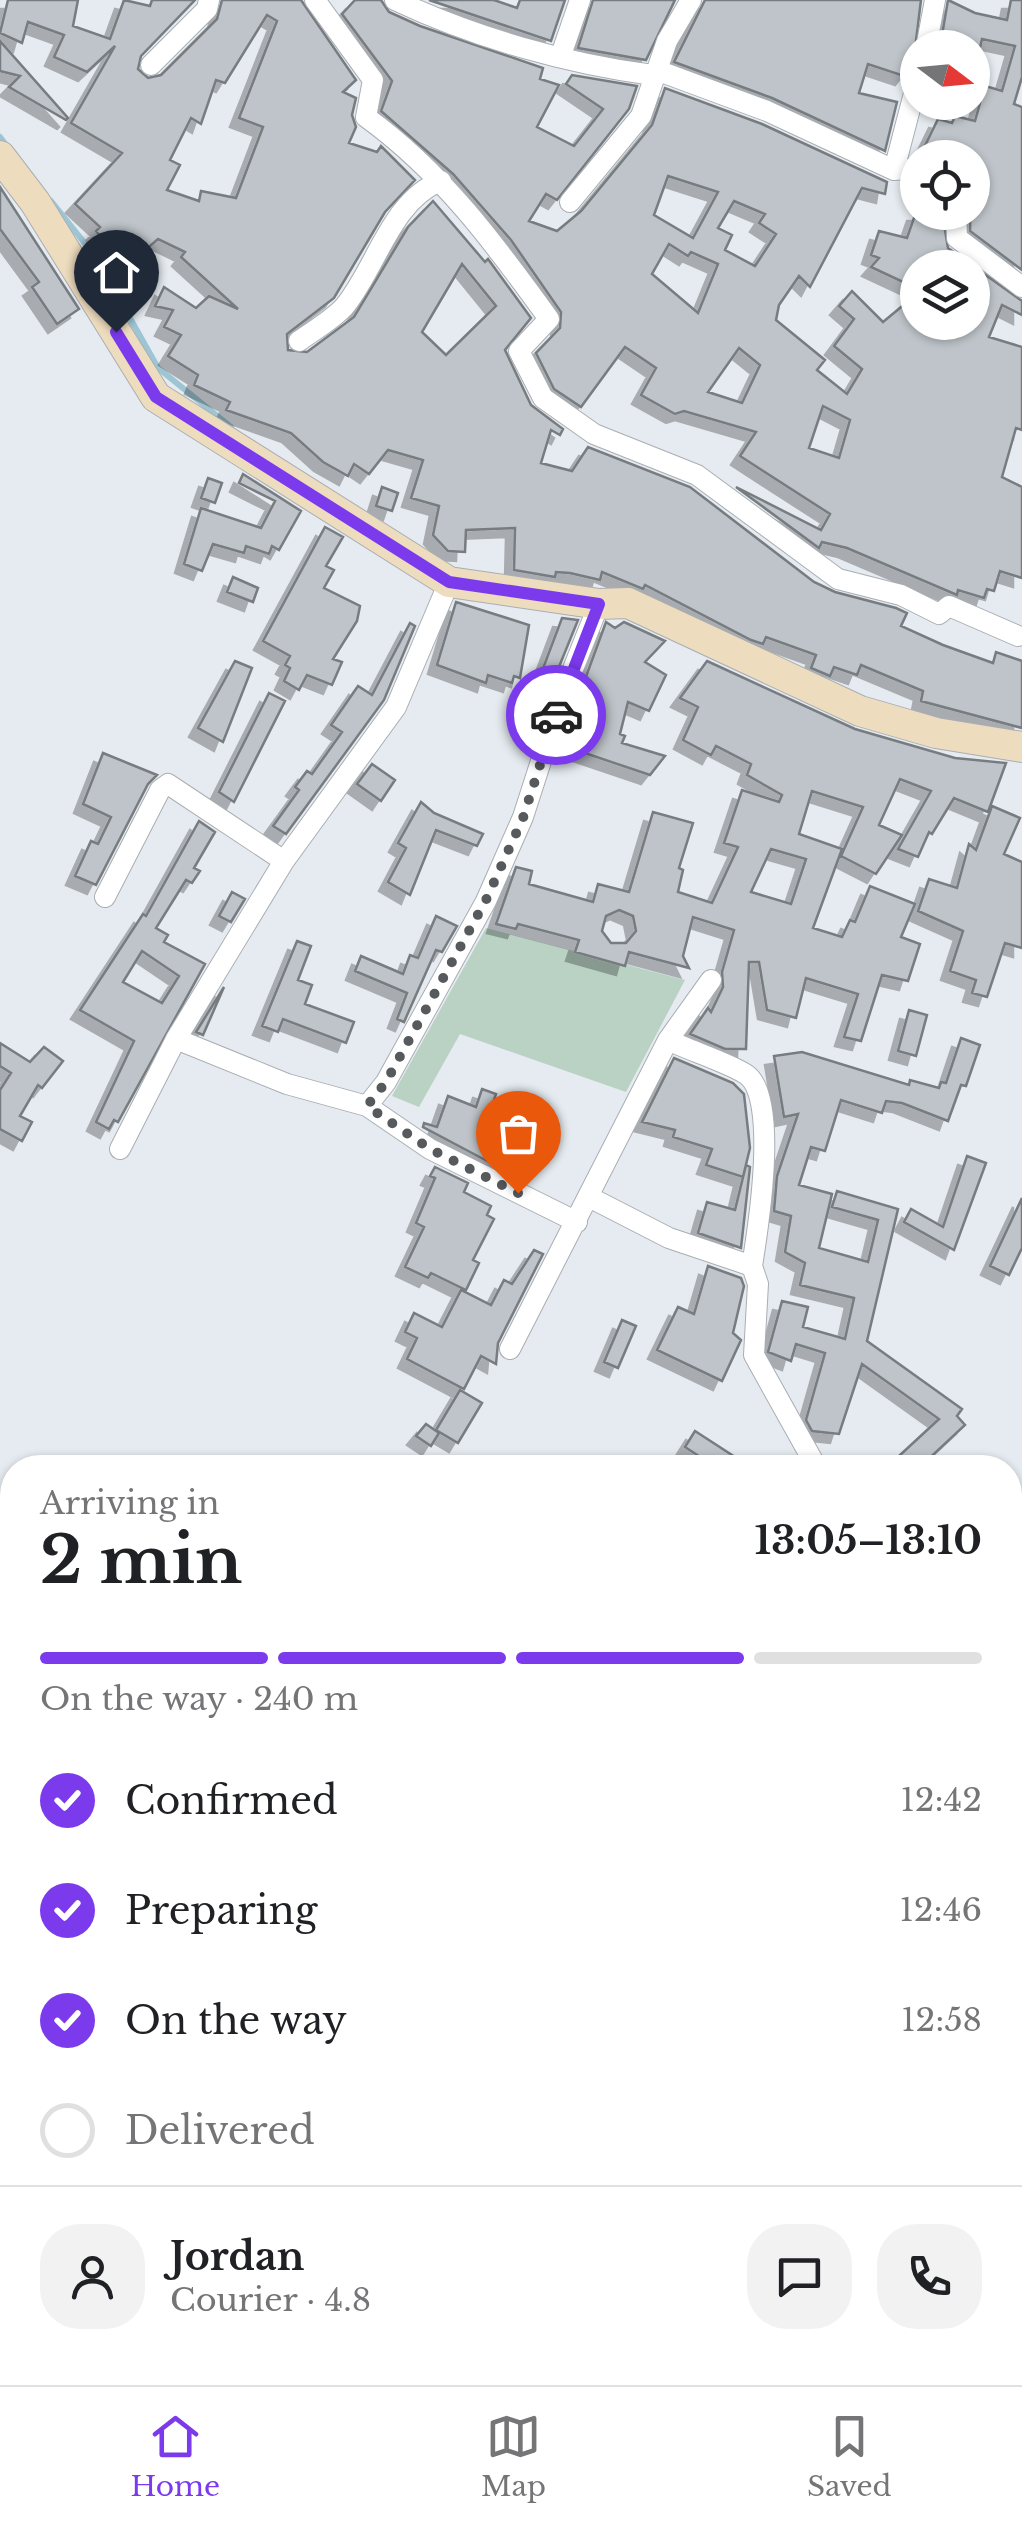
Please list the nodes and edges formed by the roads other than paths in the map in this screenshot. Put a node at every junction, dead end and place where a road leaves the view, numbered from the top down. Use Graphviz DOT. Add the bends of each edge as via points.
graph roads {
  1 [pos="210,0"];
  2 [pos="315,0"];
  3 [pos="395,0"];
  4 [pos="580,0"];
  5 [pos="691,0"];
  6 [pos="935,0"];
  7 [pos="929,30"];
  8 [pos="561,55"];
  9 [pos="151,64"];
  10 [pos="656,73"];
  11 [pos="907,120"];
  12 [pos="0,156"];
  13 [pos="900,169"];
  14 [pos="894,170"];
  15 [pos="441,181"];
  16 [pos="570,202"];
  17 [pos="957,230"];
  18 [pos="1022,287"];
  19 [pos="299,341"];
  20 [pos="449,582"];
  21 [pos="599,604"];
  22 [pos="1018,636"];
  23 [pos="1022,746"];
  24 [pos="284,860"];
  25 [pos="105,896"];
  26 [pos="711,980"];
  27 [pos="176,1039"];
  28 [pos="668,1040"];
  29 [pos="367,1106"];
  30 [pos="120,1149"];
  31 [pos="591,1198"];
  32 [pos="577,1222"];
  33 [pos="752,1266"];
  34 [pos="510,1349"];
  35 [pos="811,1455"];
  1 -- 9 [label="street"];
  2 -- 15 [label="street" via="373,80 366,117"];
  3 -- 8 [label="street"];
  4 -- 8 [label="street"];
  5 -- 10 [label="street"];
  6 -- 7 [label="street"];
  8 -- 10 [label="street"];
  10 -- 14 [label="street" via="767,110"];
  10 -- 16 [label="street" via="641,116"];
  11 -- 14 [label="street"];
  12 -- 20 [label="street" via="156,397"];
  13 -- 14 [label="street"];
  15 -- 19 [label="street" via="391,230 343,308"];
  15 -- 22 [label="street" via="550,319 519,351 544,398 594,434 697,475 838,579 900,595 939,614 948,606"];
  17 -- 18 [label="street" via="957,238"];
  20 -- 21 [label="street"];
  20 -- 24 [label="street" via="396,706"];
  21 -- 23 [label="street" via="628,603 860,711 936,733"];
  21 -- 29 [label="street" via="523,818 486,900"];
  24 -- 25 [label="street" via="168,784"];
  24 -- 27 [label="street"];
  26 -- 28 [label="street"];
  27 -- 29 [label="street" via="287,1084"];
  27 -- 30 [label="street"];
  28 -- 31 [label="street"];
  28 -- 33 [label="street" via="748,1076 760,1098 763,1155"];
  29 -- 32 [label="street" via="430,1149"];
  31 -- 32 [label="street"];
  31 -- 33 [label="street" via="669,1238"];
  32 -- 34 [label="street"];
  33 -- 35 [label="street" via="758,1284 754,1354"];
}
